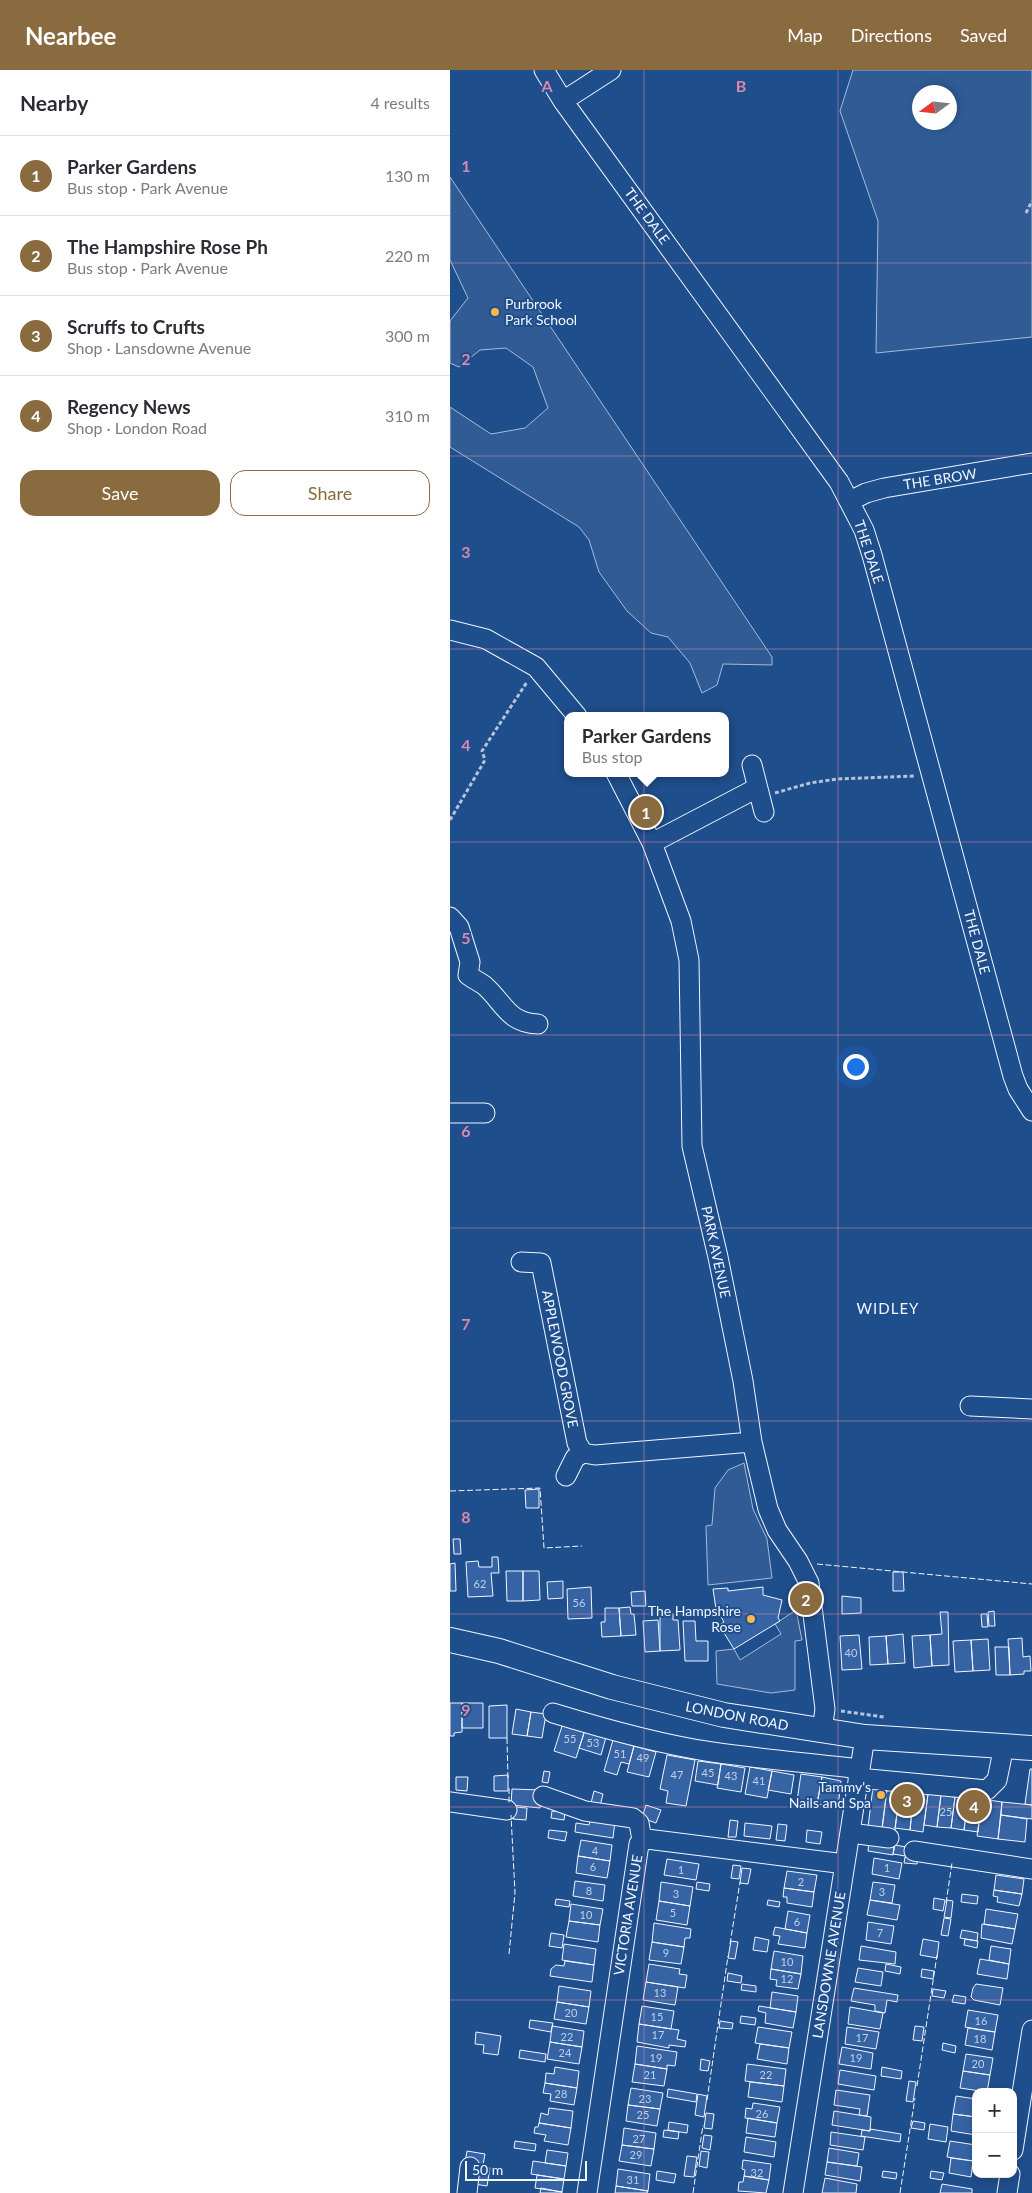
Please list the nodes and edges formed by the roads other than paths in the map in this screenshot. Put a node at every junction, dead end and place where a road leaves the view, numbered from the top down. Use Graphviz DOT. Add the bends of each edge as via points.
graph roads {
  1 [pos="544,70"];
  2 [pos="611,70"];
  3 [pos="564,100"];
  4 [pos="1032,463"];
  5 [pos="850,501"];
  6 [pos="450,630"];
  7 [pos="574,712"];
  8 [pos="752,765"];
  9 [pos="618,777"];
  10 [pos="652,842"];
  11 [pos="450,917"];
  12 [pos="538,1024"];
  13 [pos="1032,1111"];
  14 [pos="450,1113"];
  15 [pos="485,1113"];
  16 [pos="521,1262"];
  17 [pos="970,1406"];
  18 [pos="1032,1408"];
  19 [pos="752,1442"];
  20 [pos="583,1452"];
  21 [pos="566,1476"];
  22 [pos="450,1640"];
  23 [pos="553,1713"];
  24 [pos="822,1731"];
  25 [pos="865,1736"];
  26 [pos="1004,1746"];
  27 [pos="1032,1748"];
  28 [pos="859,1773"];
  29 [pos="543,1796"];
  30 [pos="450,1802"];
  31 [pos="507,1810"];
  32 [pos="850,1833"];
  33 [pos="890,1838"];
  34 [pos="642,1840"];
  35 [pos="914,1851"];
  36 [pos="845,1864"];
  37 [pos="1032,1869"];
  38 [pos="1032,2030"];
  39 [pos="1016,2133"];
  40 [pos="470,2167"];
  41 [pos="1009,2178"];
  42 [pos="467,2193"];
  43 [pos="587,2193"];
  44 [pos="793,2193"];
  45 [pos="1007,2193"];
  1 -- 3 [label="street, THE DALE"];
  2 -- 3 [label="street"];
  3 -- 5 [label="street, THE DALE"];
  4 -- 5 [label="street, THE BROW" via="884,488"];
  5 -- 13 [label="street, THE DALE" via="872,555 1013,1076"];
  6 -- 7 [label="street" via="486,639 536,667"];
  8 -- 10 [label="street" via="760,799"];
  9 -- 10 [label="street, PARK AVENUE"];
  10 -- 19 [label="street, PARK AVENUE" via="681,921 689,960 692,1146 740,1362"];
  11 -- 12 [label="street" via="459,927 470,962 468,975 485,986 514,1018 525,1024"];
  14 -- 15 [label="street"];
  16 -- 20 [label="street, APPLEWOOD GROVE" via="542,1255 577,1443"];
  17 -- 18 [label="street"];
  19 -- 20 [label="street" via="595,1456"];
  19 -- 24 [label="street, PARK AVENUE" via="768,1509 809,1583 825,1709"];
  20 -- 21 [label="street" via="575,1458"];
  22 -- 24 [label="main road, LONDON ROAD" via="499,1651 668,1702"];
  23 -- 28 [label="street" via="662,1743"];
  24 -- 25 [label="main road, LONDON ROAD"];
  25 -- 26 [label="main road, LONDON ROAD"];
  25 -- 28 [label="street, LANSDOWNE AVENUE"];
  26 -- 27 [label="main road, LONDON ROAD"];
  26 -- 28 [label="street" via="997,1780 987,1790"];
  28 -- 32 [label="street, LANSDOWNE AVENUE"];
  29 -- 34 [label="street" via="586,1810 633,1818 639,1824"];
  30 -- 31 [label="street"];
  32 -- 33 [label="street"];
  32 -- 36 [label="street, LANSDOWNE AVENUE"];
  34 -- 36 [label="street, VICTORIA AVENUE"];
  34 -- 43 [label="street, VICTORIA AVENUE"];
  35 -- 37 [label="street"];
  36 -- 44 [label="street, LANSDOWNE AVENUE"];
  38 -- 39 [label="street"];
  40 -- 42 [label="street"];
  41 -- 45 [label="street"];
}
